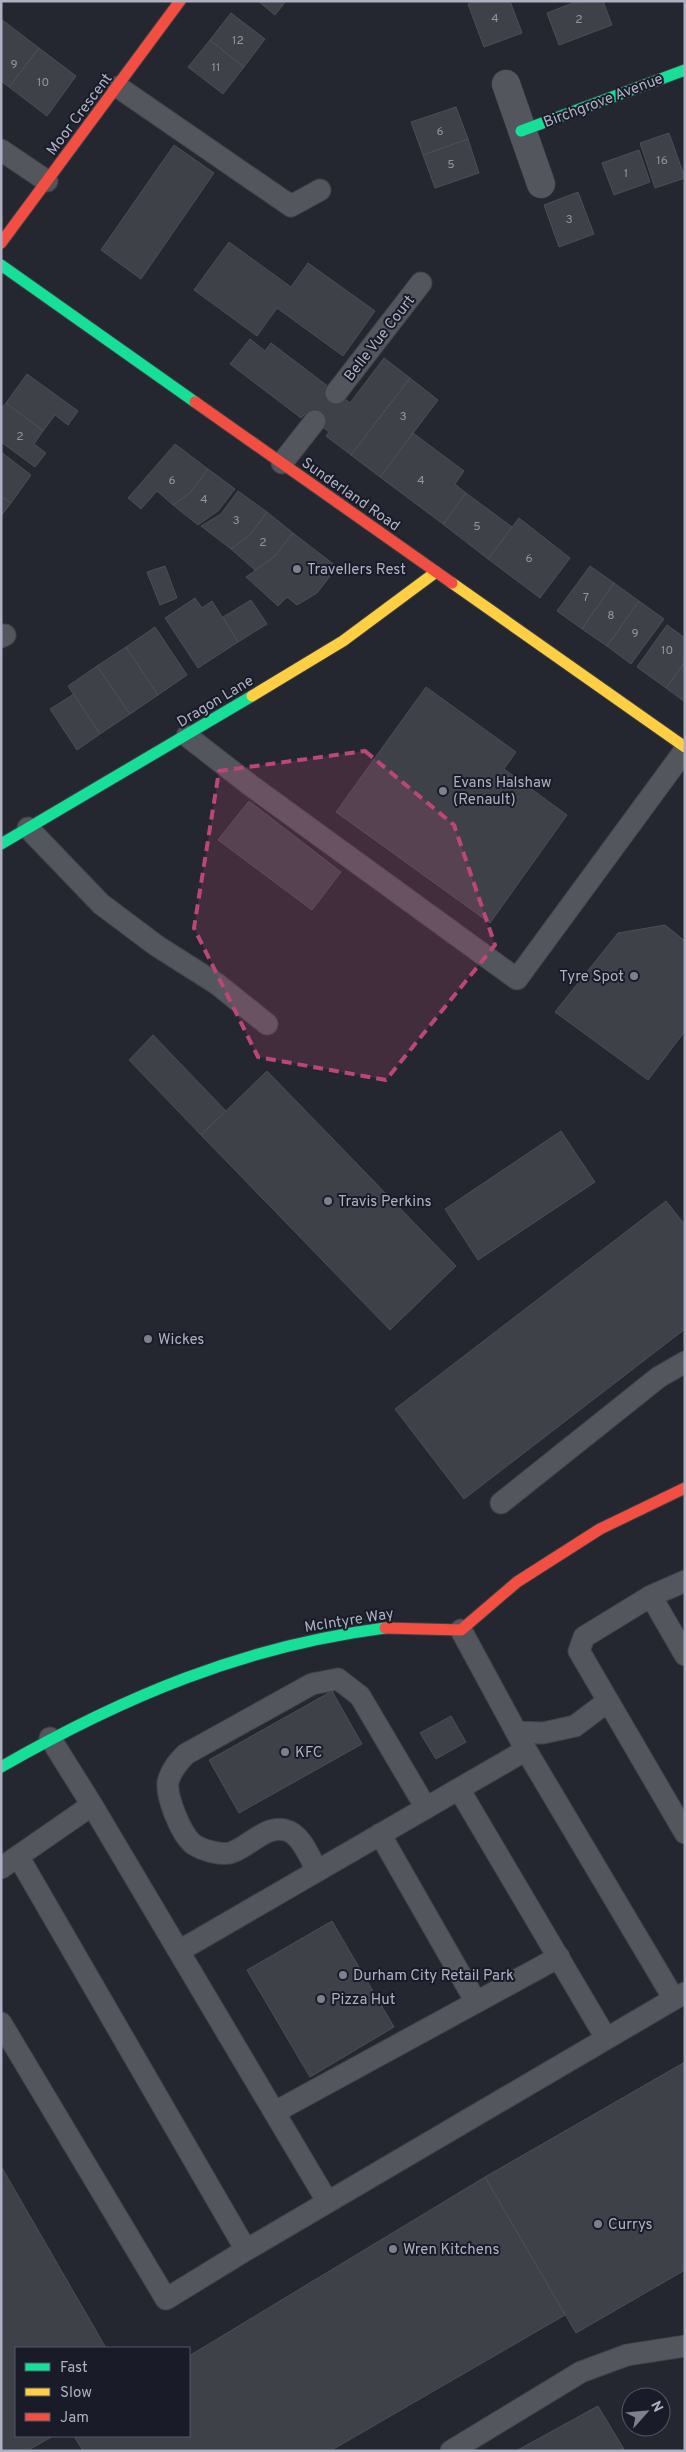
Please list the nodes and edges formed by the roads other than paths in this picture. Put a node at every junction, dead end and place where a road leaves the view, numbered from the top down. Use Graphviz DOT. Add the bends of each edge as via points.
graph roads {
  1 [pos="180,1"];
  2 [pos="685,70"];
  3 [pos="506,84"];
  4 [pos="118,87"];
  5 [pos="521,131"];
  6 [pos="1,150"];
  7 [pos="47,181"];
  8 [pos="541,184"];
  9 [pos="320,190"];
  10 [pos="1,243"];
  11 [pos="1,265"];
  12 [pos="421,283"];
  13 [pos="336,393"];
  14 [pos="315,421"];
  15 [pos="282,464"];
  16 [pos="436,572"];
  17 [pos="187,736"];
  18 [pos="685,749"];
  19 [pos="28,828"];
  20 [pos="4,837"];
  21 [pos="268,1024"];
  22 [pos="685,1362"];
  23 [pos="685,1488"];
  24 [pos="501,1503"];
  25 [pos="685,1581"];
  26 [pos="651,1596"];
  27 [pos="461,1630"];
  28 [pos="685,1655"];
  29 [pos="607,1702"];
  30 [pos="516,1732"];
  31 [pos="50,1738"];
  32 [pos="526,1750"];
  33 [pos="1,1767"];
  34 [pos="459,1789"];
  35 [pos="92,1805"];
  36 [pos="426,1808"];
  37 [pos="685,1833"];
  38 [pos="380,1834"];
  39 [pos="10,1862"];
  40 [pos="317,1871"];
  41 [pos="179,1951"];
  42 [pos="559,1957"];
  43 [pos="680,1996"];
  44 [pos="476,2002"];
  45 [pos="1,2023"];
  46 [pos="606,2038"];
  47 [pos="275,2112"];
  48 [pos="327,2201"];
  49 [pos="246,2250"];
  50 [pos="685,2346"];
  51 [pos="451,2451"];
  1 -- 4 [label="street, Moor Crescent"];
  2 -- 5 [label="street, Birchgrove Avenue"];
  3 -- 5 [label="street"];
  4 -- 7 [label="street, Moor Crescent"];
  4 -- 9 [label="lane" via="291,206"];
  5 -- 8 [label="street"];
  6 -- 7 [label="lane"];
  7 -- 10 [label="street, Moor Crescent"];
  11 -- 15 [label="street, Sunderland Road"];
  12 -- 13 [label="lane, Belle Vue Court"];
  14 -- 15 [label="lane"];
  15 -- 16 [label="street, Sunderland Road"];
  16 -- 17 [label="street, Dragon Lane" via="343,641"];
  16 -- 18 [label="street, Sunderland Road"];
  17 -- 18 [label="lane" via="517,979"];
  17 -- 19 [label="street, Dragon Lane"];
  19 -- 20 [label="street, Dragon Lane"];
  19 -- 21 [label="lane" via="101,904 157,946 217,984"];
  22 -- 24 [label="lane" via="659,1377"];
  23 -- 27 [label="street" via="583,1539 517,1582"];
  25 -- 26 [label="lane"];
  26 -- 28 [label="lane"];
  26 -- 29 [label="lane" via="584,1637 579,1651"];
  27 -- 30 [label="lane"];
  27 -- 31 [label="street, McIntyre Way" via="399,1627 325,1637 242,1656 172,1680"];
  29 -- 30 [label="lane" via="575,1726 543,1733"];
  29 -- 37 [label="lane"];
  30 -- 32 [label="lane"];
  31 -- 33 [label="street, McIntyre Way"];
  31 -- 35 [label="lane"];
  32 -- 34 [label="lane"];
  32 -- 43 [label="lane"];
  34 -- 36 [label="lane"];
  34 -- 42 [label="lane"];
  35 -- 39 [label="lane"];
  35 -- 41 [label="lane"];
  36 -- 38 [label="lane"];
  36 -- 40 [label="lane" via="360,1696 338,1680 312,1684 186,1754 172,1769 168,1784 172,1810 193,1843 213,1852 230,1853 266,1833 288,1830 301,1843"];
  38 -- 40 [label="lane"];
  38 -- 44 [label="lane"];
  39 -- 49 [label="lane"];
  40 -- 41 [label="lane"];
  41 -- 47 [label="lane"];
  42 -- 44 [label="lane"];
  42 -- 46 [label="lane"];
  43 -- 46 [label="lane"];
  44 -- 47 [label="lane"];
  45 -- 49 [label="lane" via="166,2299"];
  46 -- 48 [label="lane"];
  47 -- 48 [label="lane"];
  48 -- 49 [label="lane"];
  50 -- 51 [label="lane" via="627,2355 582,2372"];
}
